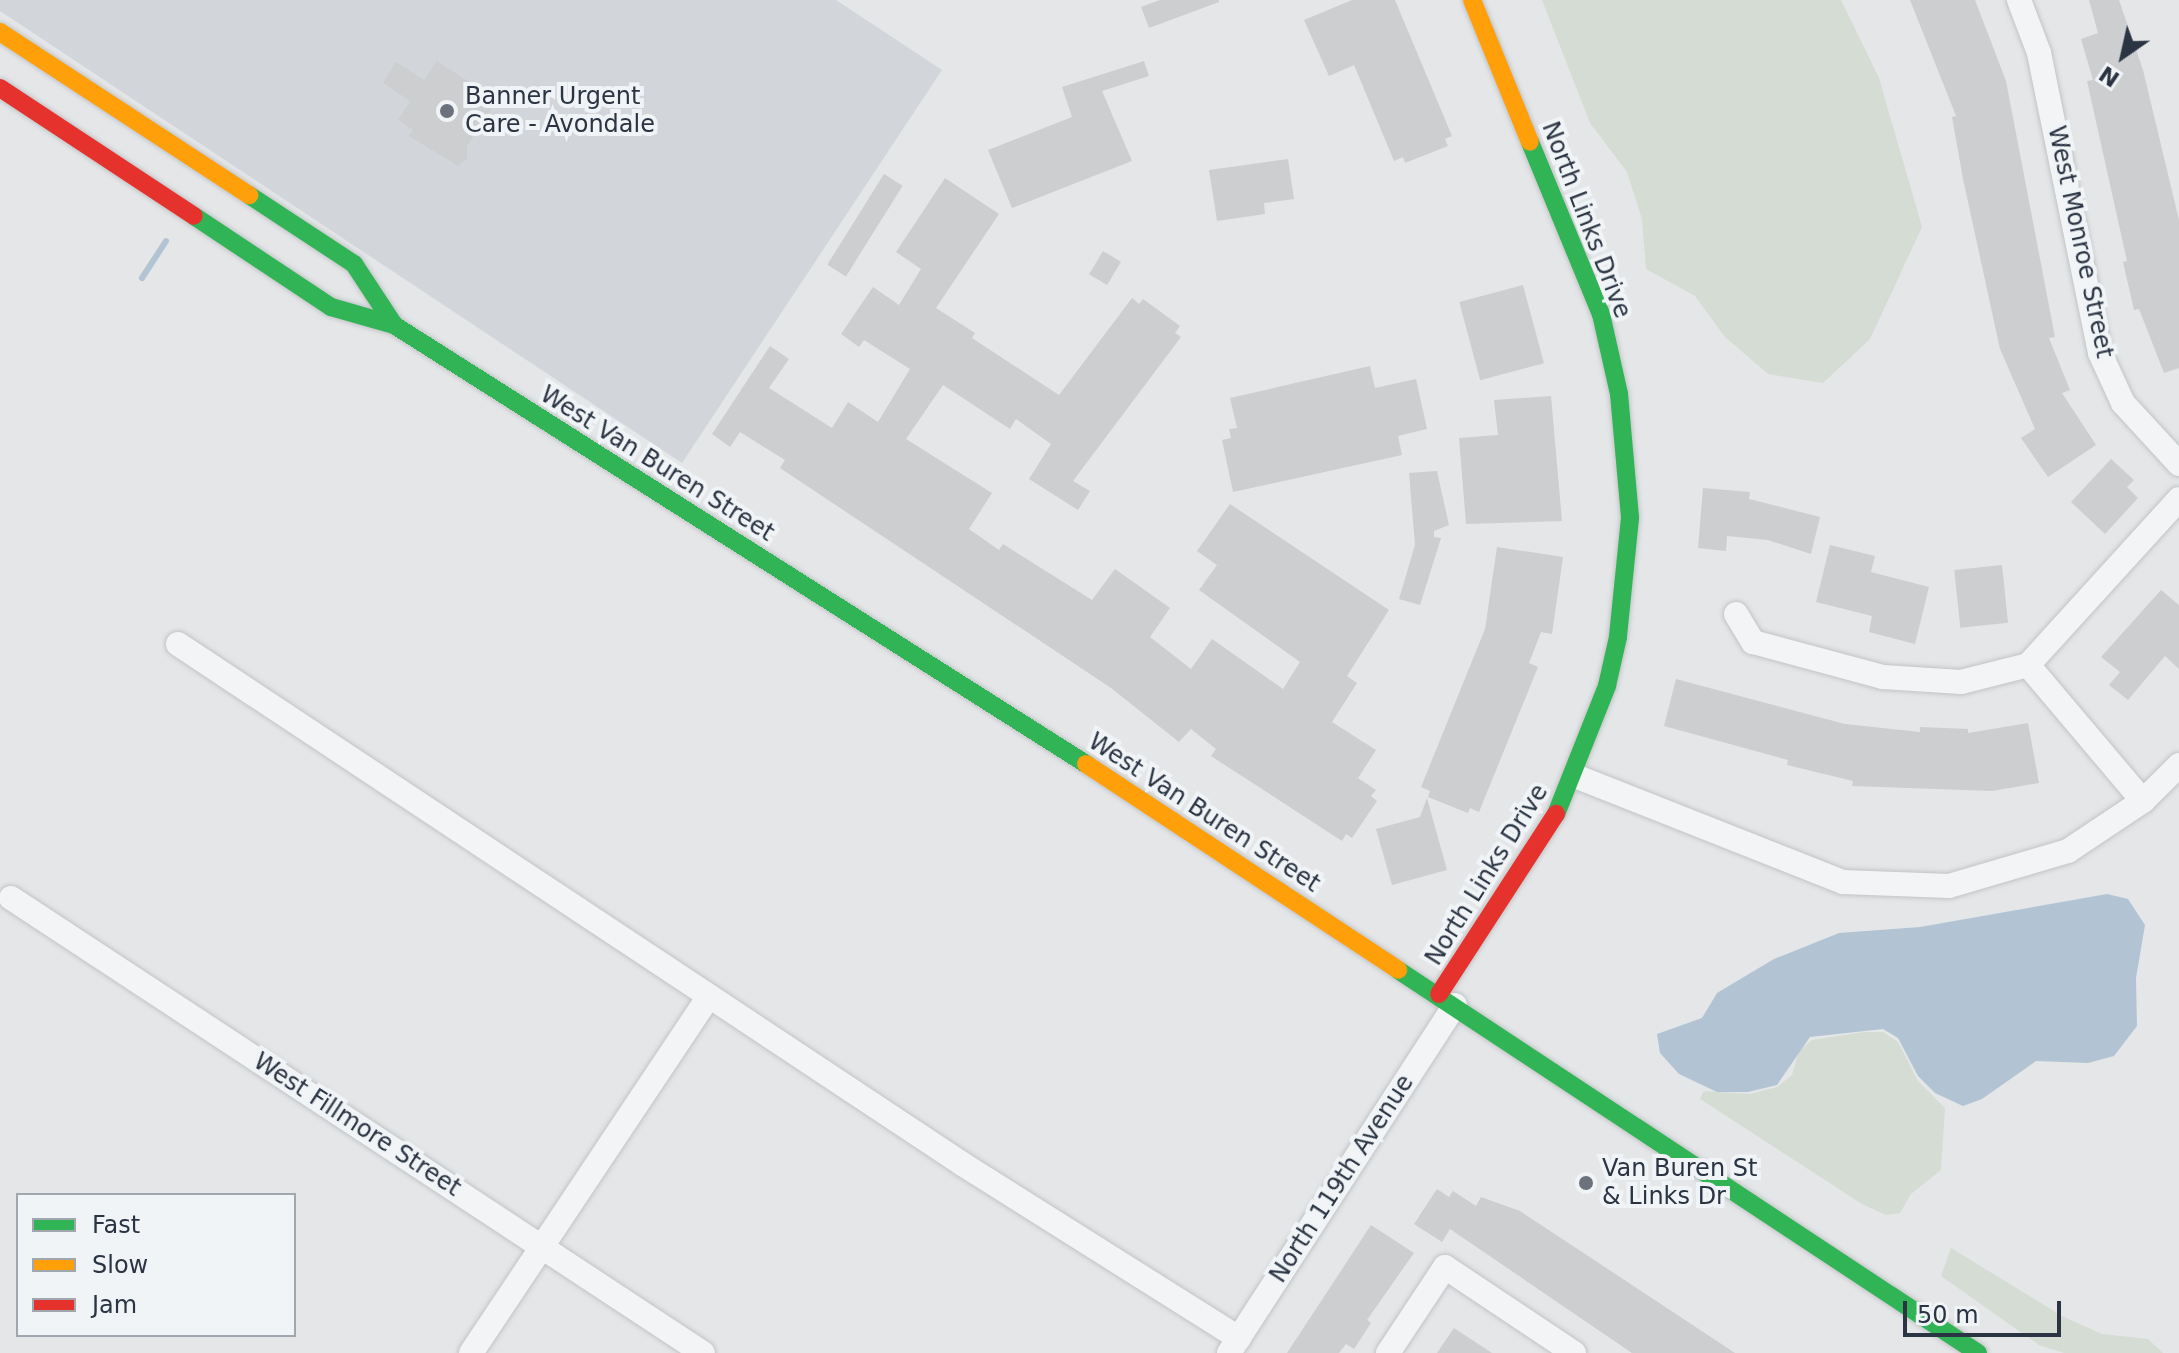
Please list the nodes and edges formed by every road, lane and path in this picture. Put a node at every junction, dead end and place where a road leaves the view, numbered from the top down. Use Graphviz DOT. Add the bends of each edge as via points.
graph roads {
  1 [pos="1472,0"];
  2 [pos="2019,0"];
  3 [pos="0,32"];
  4 [pos="32,53"];
  5 [pos="1,59"];
  6 [pos="0,88"];
  7 [pos="20,101"];
  8 [pos="198,164"];
  9 [pos="394,325"];
  10 [pos="2179,464"];
  11 [pos="2179,499"];
  12 [pos="1736,614"];
  13 [pos="178,644"];
  14 [pos="2028,665"];
  15 [pos="2179,765"];
  16 [pos="1575,776"];
  17 [pos="2143,801"];
  18 [pos="11,898"];
  19 [pos="709,996"];
  20 [pos="1447,1000"];
  21 [pos="542,1246"];
  22 [pos="1234,1346"];
  23 [pos="471,1353"];
  24 [pos="703,1353"];
  25 [pos="1388,1353"];
  26 [pos="1574,1353"];
  27 [pos="1978,1353"];
  1 -- 16 [label="main road, North Links Drive" via="1583,263 1619,394 1630,518 1618,637"];
  2 -- 10 [label="street, West Monroe Street" via="2039,53 2083,249 2100,353 2123,403"];
  3 -- 4 [label="main road, West Van Buren Street"];
  4 -- 5 [label="main road"];
  4 -- 8 [label="main road, West Van Buren Street"];
  6 -- 7 [label="main road, West Van Buren Street"];
  7 -- 8 [label="main road" via="35,96 53,99 143,155"];
  7 -- 9 [label="main road, West Van Buren Street" via="331,307"];
  8 -- 9 [label="main road, West Van Buren Street" via="354,264"];
  9 -- 20 [label="main road, West Van Buren Street"];
  11 -- 14 [label="street"];
  12 -- 14 [label="street" via="1753,642 1883,677 1961,682"];
  13 -- 19 [label="street"];
  14 -- 17 [label="street"];
  15 -- 17 [label="street"];
  16 -- 17 [label="street" via="1843,882 1903,886 1949,886 2031,866 2097,835"];
  16 -- 20 [label="main road, North Links Drive"];
  18 -- 21 [label="street, West Fillmore Street"];
  19 -- 21 [label="street"];
  19 -- 22 [label="street"];
  20 -- 22 [label="street, North 119th Avenue"];
  20 -- 27 [label="main road, West Van Buren Street"];
  21 -- 23 [label="street"];
  21 -- 24 [label="street, West Fillmore Street"];
  25 -- 26 [label="street" via="1445,1267"];
}
